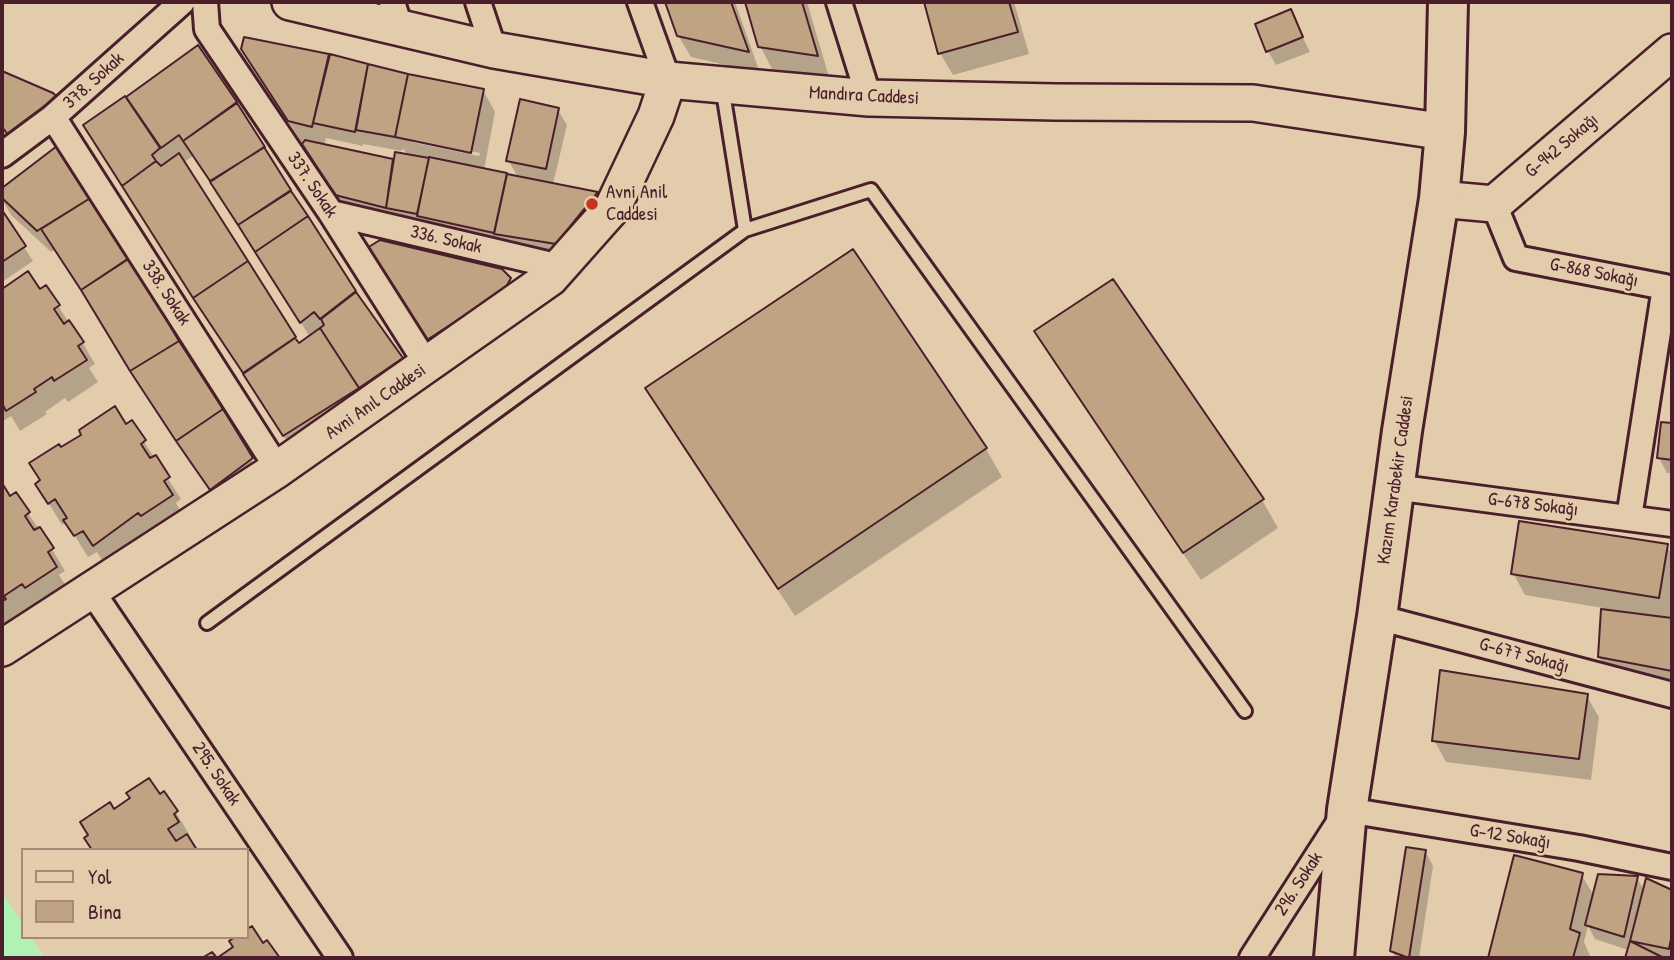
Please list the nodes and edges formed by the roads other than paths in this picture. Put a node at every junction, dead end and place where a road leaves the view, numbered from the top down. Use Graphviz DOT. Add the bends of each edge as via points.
graph roads {
  1 [pos="181,2"];
  2 [pos="205,2"];
  3 [pos="290,2"];
  4 [pos="478,2"];
  5 [pos="640,2"];
  6 [pos="839,2"];
  7 [pos="1448,2"];
  8 [pos="396,14"];
  9 [pos="494,50"];
  10 [pos="1672,52"];
  11 [pos="668,80"];
  12 [pos="722,86"];
  13 [pos="869,98"];
  14 [pos="53,117"];
  15 [pos="1445,132"];
  16 [pos="2,155"];
  17 [pos="1439,199"];
  18 [pos="1494,204"];
  19 [pos="331,213"];
  20 [pos="745,230"];
  21 [pos="560,267"];
  22 [pos="428,366"];
  23 [pos="278,469"];
  24 [pos="1394,487"];
  25 [pos="1629,517"];
  26 [pos="1672,524"];
  27 [pos="91,590"];
  28 [pos="1377,617"];
  29 [pos="207,623"];
  30 [pos="2,648"];
  31 [pos="1672,695"];
  32 [pos="1245,711"];
  33 [pos="1347,810"];
  34 [pos="1672,867"];
  35 [pos="340,958"];
  36 [pos="1252,958"];
  37 [pos="1335,958"];
  1 -- 14 [label="street, 378. Sokak"];
  2 -- 19 [label="street, 337. Sokak" via="207,29"];
  3 -- 8 [label="street, Mandıra Caddesi"];
  4 -- 9 [label="street"];
  5 -- 11 [label="street"];
  6 -- 13 [label="street"];
  7 -- 15 [label="main road, Kazım Karabekir Caddesi"];
  8 -- 9 [label="street, Mandıra Caddesi"];
  9 -- 11 [label="street, Mandıra Caddesi"];
  10 -- 18 [label="street, G-942 Sokağı"];
  11 -- 12 [label="street, Mandıra Caddesi"];
  11 -- 21 [label="street, Avni Anıl Caddesi" via="613,207"];
  12 -- 13 [label="street, Mandıra Caddesi"];
  12 -- 20 [label="lane"];
  13 -- 15 [label="street, Mandıra Caddesi" via="1253,103"];
  14 -- 16 [label="street, 378. Sokak"];
  14 -- 23 [label="street, 338. Sokak"];
  15 -- 17 [label="main road, Kazım Karabekir Caddesi"];
  17 -- 18 [label="street"];
  17 -- 24 [label="main road, Kazım Karabekir Caddesi"];
  18 -- 25 [label="street, G-868 Sokağı" via="1516,258 1665,287"];
  19 -- 21 [label="street, 336. Sokak"];
  19 -- 22 [label="street, 337. Sokak"];
  20 -- 29 [label="lane"];
  20 -- 32 [label="lane" via="871,190"];
  21 -- 22 [label="street, Avni Anıl Caddesi"];
  22 -- 23 [label="street, Avni Anıl Caddesi"];
  23 -- 27 [label="street, Avni Anıl Caddesi"];
  24 -- 25 [label="street, G-678 Sokağı"];
  24 -- 28 [label="main road, Kazım Karabekir Caddesi"];
  25 -- 26 [label="street, G-678 Sokağı"];
  27 -- 30 [label="street, Avni Anıl Caddesi"];
  27 -- 35 [label="street, 295. Sokak"];
  28 -- 31 [label="street, G-677 Sokağı"];
  28 -- 33 [label="main road, Kazım Karabekir Caddesi"];
  33 -- 34 [label="street, G-12 Sokağı"];
  33 -- 36 [label="street, 296. Sokak"];
  33 -- 37 [label="main road, Kazım Karabekir Caddesi"];
}
